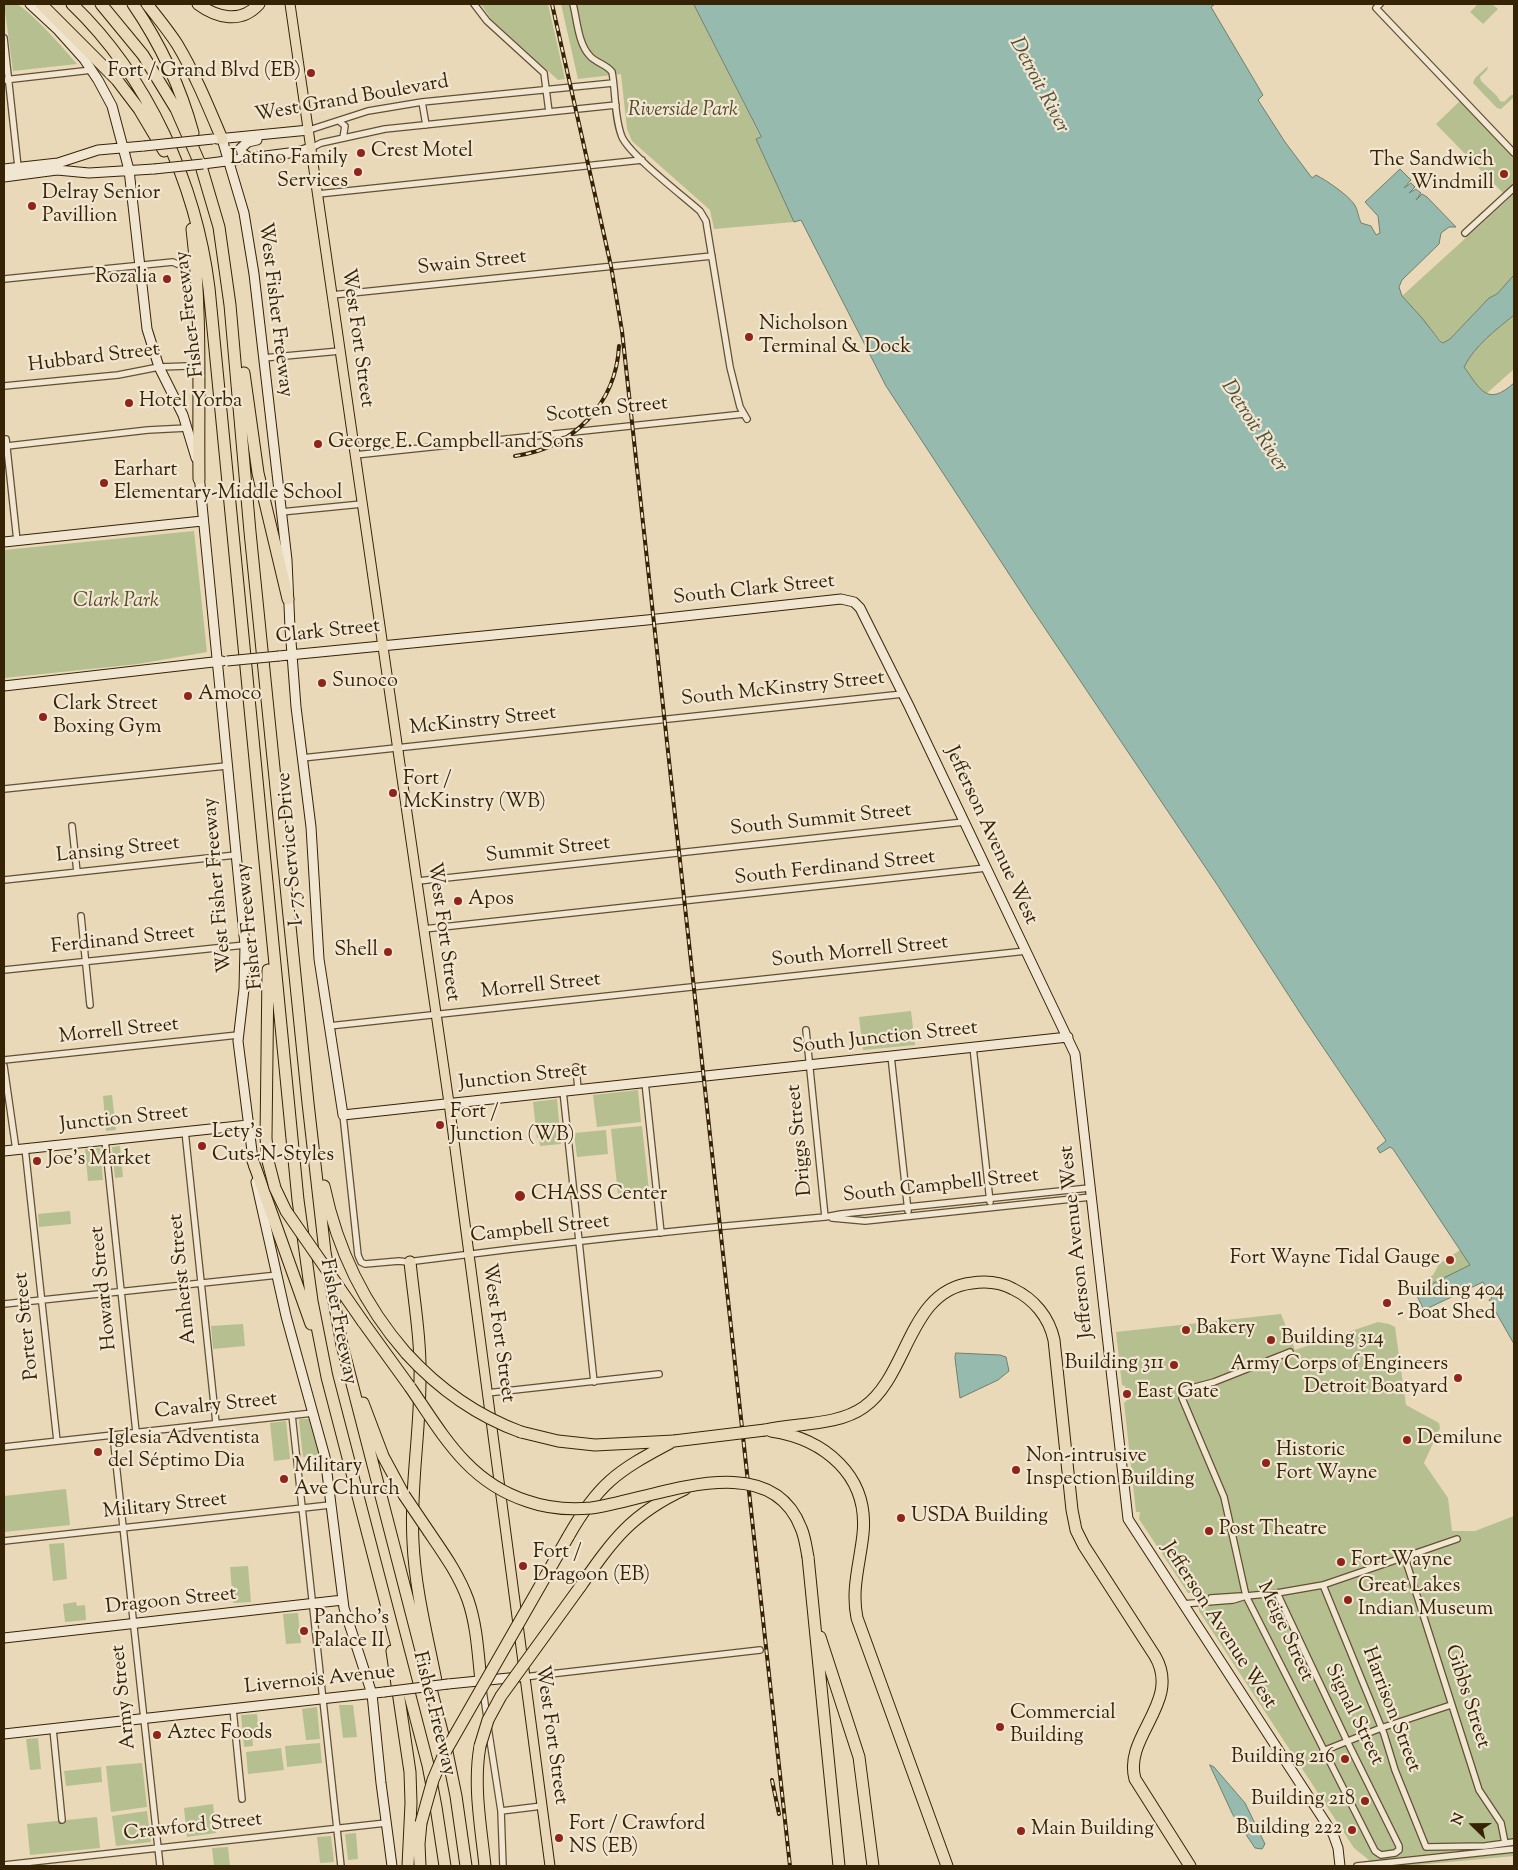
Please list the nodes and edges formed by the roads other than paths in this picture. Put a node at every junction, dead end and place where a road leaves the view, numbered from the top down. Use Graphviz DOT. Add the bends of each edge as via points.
graph roads {
  1 [pos="30,4"];
  2 [pos="41,4"];
  3 [pos="72,4"];
  4 [pos="133,4"];
  5 [pos="147,4"];
  6 [pos="198,4"];
  7 [pos="259,4"];
  8 [pos="290,4"];
  9 [pos="474,4"];
  10 [pos="573,4"];
  11 [pos="102,5"];
  12 [pos="1378,6"];
  13 [pos="4,38"];
  14 [pos="92,70"];
  15 [pos="6,80"];
  16 [pos="614,83"];
  17 [pos="547,89"];
  18 [pos="422,102"];
  19 [pos="616,106"];
  20 [pos="549,112"];
  21 [pos="339,121"];
  22 [pos="426,126"];
  23 [pos="309,130"];
  24 [pos="293,132"];
  25 [pos="343,138"];
  26 [pos="217,139"];
  27 [pos="124,148"];
  28 [pos="311,148"];
  29 [pos="1514,153"];
  30 [pos="250,158"];
  31 [pos="229,160"];
  32 [pos="642,160"];
  33 [pos="18,167"];
  34 [pos="4,168"];
  35 [pos="129,170"];
  36 [pos="4,177"];
  37 [pos="205,178"];
  38 [pos="185,187"];
  39 [pos="1514,188"];
  40 [pos="318,194"];
  41 [pos="1466,234"];
  42 [pos="712,256"];
  43 [pos="177,264"];
  44 [pos="140,265"];
  45 [pos="4,279"];
  46 [pos="332,295"];
  47 [pos="230,305"];
  48 [pos="340,351"];
  49 [pos="263,358"];
  50 [pos="188,366"];
  51 [pos="159,368"];
  52 [pos="4,386"];
  53 [pos="187,428"];
  54 [pos="6,439"];
  55 [pos="7,446"];
  56 [pos="355,455"];
  57 [pos="199,479"];
  58 [pos="362,504"];
  59 [pos="281,512"];
  60 [pos="202,521"];
  61 [pos="17,541"];
  62 [pos="4,542"];
  63 [pos="288,599"];
  64 [pos="854,602"];
  65 [pos="657,619"];
  66 [pos="383,645"];
  67 [pos="292,655"];
  68 [pos="216,662"];
  69 [pos="4,686"];
  70 [pos="903,694"];
  71 [pos="667,719"];
  72 [pos="397,747"];
  73 [pos="302,758"];
  74 [pos="226,766"];
  75 [pos="4,789"];
  76 [pos="964,822"];
  77 [pos="72,826"];
  78 [pos="682,853"];
  79 [pos="236,855"];
  80 [pos="986,868"];
  81 [pos="77,872"];
  82 [pos="4,880"];
  83 [pos="418,881"];
  84 [pos="81,916"];
  85 [pos="269,920"];
  86 [pos="424,929"];
  87 [pos="245,945"];
  88 [pos="1026,951"];
  89 [pos="86,962"];
  90 [pos="4,970"];
  91 [pos="697,986"];
  92 [pos="90,1005"];
  93 [pos="436,1014"];
  94 [pos="328,1026"];
  95 [pos="806,1030"];
  96 [pos="238,1035"];
  97 [pos="1068,1037"];
  98 [pos="973,1047"];
  99 [pos="891,1056"];
  100 [pos="4,1060"];
  101 [pos="809,1065"];
  102 [pos="4,1066"];
  103 [pos="576,1067"];
  104 [pos="706,1076"];
  105 [pos="645,1082"];
  106 [pos="578,1089"];
  107 [pos="563,1091"];
  108 [pos="449,1103"];
  109 [pos="343,1115"];
  110 [pos="248,1125"];
  111 [pos="311,1131"];
  112 [pos="184,1132"];
  113 [pos="105,1140"];
  114 [pos="25,1148"];
  115 [pos="16,1150"];
  116 [pos="4,1151"];
  117 [pos="253,1161"];
  118 [pos="1090,1192"];
  119 [pos="990,1198"];
  120 [pos="907,1207"];
  121 [pos="990,1208"];
  122 [pos="908,1216"];
  123 [pos="825,1218"];
  124 [pos="723,1226"];
  125 [pos="661,1233"];
  126 [pos="579,1242"];
  127 [pos="469,1255"];
  128 [pos="410,1262"];
  129 [pos="278,1275"];
  130 [pos="201,1282"];
  131 [pos="121,1291"];
  132 [pos="42,1300"];
  133 [pos="4,1304"];
  134 [pos="342,1345"];
  135 [pos="1290,1352"];
  136 [pos="326,1368"];
  137 [pos="659,1374"];
  138 [pos="594,1382"];
  139 [pos="487,1393"];
  140 [pos="313,1413"];
  141 [pos="292,1415"];
  142 [pos="216,1424"];
  143 [pos="765,1430"];
  144 [pos="136,1432"];
  145 [pos="113,1435"];
  146 [pos="57,1441"];
  147 [pos="674,1441"];
  148 [pos="4,1447"];
  149 [pos="688,1487"];
  150 [pos="330,1504"];
  151 [pos="302,1508"];
  152 [pos="123,1528"];
  153 [pos="1457,1540"];
  154 [pos="4,1541"];
  155 [pos="1405,1558"];
  156 [pos="1323,1585"];
  157 [pos="383,1592"];
  158 [pos="1277,1594"];
  159 [pos="1246,1596"];
  160 [pos="343,1600"];
  161 [pos="1187,1603"];
  162 [pos="313,1604"];
  163 [pos="812,1612"];
  164 [pos="133,1623"];
  165 [pos="4,1638"];
  166 [pos="760,1650"];
  167 [pos="524,1677"];
  168 [pos="481,1680"];
  169 [pos="372,1694"];
  170 [pos="323,1699"];
  171 [pos="1451,1704"];
  172 [pos="233,1709"];
  173 [pos="144,1718"];
  174 [pos="1381,1728"];
  175 [pos="53,1729"];
  176 [pos="4,1734"];
  177 [pos="1347,1742"];
  178 [pos="446,1747"];
  179 [pos="1323,1751"];
  180 [pos="242,1799"];
  181 [pos="542,1806"];
  182 [pos="501,1811"];
  183 [pos="62,1820"];
  184 [pos="386,1823"];
  185 [pos="337,1828"];
  186 [pos="1514,1842"];
  187 [pos="1505,1843"];
  188 [pos="158,1848"];
  189 [pos="1514,1849"];
  190 [pos="1399,1850"];
  191 [pos="4,1865"];
  192 [pos="160,1866"];
  193 [pos="341,1866"];
  194 [pos="392,1866"];
  195 [pos="408,1866"];
  196 [pos="420,1866"];
  197 [pos="445,1866"];
  198 [pos="466,1866"];
  199 [pos="486,1866"];
  200 [pos="503,1866"];
  201 [pos="550,1866"];
  202 [pos="840,1866"];
  203 [pos="873,1866"];
  204 [pos="947,1866"];
  205 [pos="1190,1866"];
  206 [pos="1340,1866"];
  207 [pos="1357,1866"];
  1 -- 14 [label="main road, West Fisher Freeway" via="75,48"];
  2 -- 38 [label="highway" via="125,90"];
  3 -- 38 [label="highway, Fisher Freeway" via="132,76 163,132"];
  4 -- 37 [label="highway" via="182,98"];
  5 -- 26 [label="highway" via="185,57"];
  6 -- 7 [label="highway" via="212,14 231,17 244,15"];
  8 -- 23 [label="main road, West Fort Street"];
  9 -- 17 [label="street" via="487,21 544,73"];
  10 -- 16 [label="street" via="586,50 591,58 610,69"];
  11 -- 37 [label="highway, Fisher Freeway" via="136,45 163,87 187,132"];
  12 -- 29 [label="street"];
  13 -- 15 [label="street"];
  14 -- 15 [label="street"];
  14 -- 27 [label="main road, West Fisher Freeway" via="112,106"];
  15 -- 33 [label="street"];
  16 -- 17 [label="street, West Grand Boulevard"];
  16 -- 19 [label="street"];
  17 -- 18 [label="street, West Grand Boulevard"];
  17 -- 20 [label="street"];
  18 -- 21 [label="street, West Grand Boulevard" via="375,109"];
  18 -- 22 [label="street"];
  19 -- 20 [label="street, West Grand Boulevard"];
  19 -- 32 [label="street" via="622,136"];
  20 -- 22 [label="street, West Grand Boulevard"];
  21 -- 23 [label="street, West Grand Boulevard"];
  21 -- 25 [label="street" via="345,126"];
  22 -- 25 [label="street, West Grand Boulevard"];
  23 -- 24 [label="main road, West Grand Boulevard"];
  23 -- 28 [label="main road, West Fort Street"];
  24 -- 26 [label="main road, West Grand Boulevard"];
  24 -- 30 [label="main road" via="245,143 241,151"];
  25 -- 28 [label="street, West Grand Boulevard"];
  26 -- 27 [label="main road, West Grand Boulevard, bridge"];
  26 -- 31 [label="main road, West Fisher Freeway"];
  27 -- 33 [label="main road, West Grand Boulevard" via="98,150 58,163"];
  27 -- 35 [label="main road, West Fisher Freeway"];
  28 -- 30 [label="main road, West Grand Boulevard"];
  28 -- 40 [label="main road, West Fort Street"];
  30 -- 31 [label="main road, West Grand Boulevard"];
  31 -- 35 [label="main road, West Grand Boulevard, bridge"];
  31 -- 49 [label="main road, West Fisher Freeway" via="249,236"];
  32 -- 40 [label="street"];
  32 -- 42 [label="street" via="700,211 706,221"];
  33 -- 34 [label="main road, West Grand Boulevard"];
  35 -- 36 [label="main road, West Grand Boulevard" via="89,173 58,170"];
  35 -- 44 [label="main road, West Fisher Freeway"];
  37 -- 47 [label="highway, Fisher Freeway" via="219,226"];
  38 -- 57 [label="highway" via="198,293"];
  38 -- 85 [label="highway, Fisher Freeway" via="199,233 208,280"];
  39 -- 41 [label="street"];
  40 -- 46 [label="main road, West Fort Street"];
  42 -- 46 [label="street, Swain Street"];
  42 -- 56 [label="street, Scotten Street" via="730,367 740,407 746,417"];
  43 -- 44 [label="street"];
  44 -- 45 [label="street"];
  44 -- 51 [label="main road, West Fisher Freeway" via="147,329"];
  46 -- 48 [label="main road, West Fort Street"];
  47 -- 63 [label="highway" via="242,360 258,473"];
  47 -- 111 [label="highway, Fisher Freeway"];
  48 -- 49 [label="street"];
  48 -- 56 [label="main road, West Fort Street"];
  49 -- 59 [label="main road, West Fisher Freeway"];
  50 -- 51 [label="street, Hubbard Street"];
  51 -- 52 [label="street, Hubbard Street"];
  51 -- 53 [label="main road, West Fisher Freeway"];
  53 -- 55 [label="street"];
  53 -- 57 [label="main road, West Fisher Freeway"];
  54 -- 55 [label="street"];
  55 -- 61 [label="street"];
  56 -- 58 [label="main road, West Fort Street"];
  57 -- 60 [label="main road, West Fisher Freeway"];
  58 -- 59 [label="street"];
  58 -- 66 [label="main road, West Fort Street"];
  59 -- 63 [label="main road, West Fisher Freeway"];
  60 -- 61 [label="main road"];
  60 -- 68 [label="main road, West Fisher Freeway"];
  61 -- 62 [label="main road"];
  63 -- 67 [label="main road, West Fisher Freeway"];
  64 -- 65 [label="main road, South Clark Street" via="841,599"];
  64 -- 70 [label="main road, Jefferson Avenue West" via="865,615"];
  65 -- 66 [label="main road, Clark Street"];
  66 -- 67 [label="main road, Clark Street"];
  66 -- 72 [label="main road, West Fort Street"];
  67 -- 68 [label="main road, Clark Street, bridge"];
  67 -- 73 [label="main road, West Fisher Freeway"];
  68 -- 69 [label="main road, Clark Street"];
  68 -- 74 [label="main road, West Fisher Freeway"];
  70 -- 71 [label="street, South McKinstry Street"];
  70 -- 76 [label="main road, Jefferson Avenue West"];
  71 -- 72 [label="street, McKinstry Street"];
  72 -- 73 [label="street, McKinstry Street"];
  72 -- 83 [label="main road, West Fort Street"];
  73 -- 94 [label="main road, I- 75 Service Drive"];
  74 -- 75 [label="street"];
  74 -- 79 [label="main road, West Fisher Freeway"];
  76 -- 78 [label="street, South Summit Street"];
  76 -- 80 [label="main road, Jefferson Avenue West"];
  77 -- 81 [label="street"];
  78 -- 83 [label="street, Summit Street"];
  79 -- 81 [label="street, Lansing Street"];
  79 -- 87 [label="main road, West Fisher Freeway"];
  80 -- 86 [label="street, South Ferdinand Street"];
  80 -- 88 [label="main road, Jefferson Avenue West"];
  81 -- 82 [label="street, Lansing Street"];
  83 -- 86 [label="main road, West Fort Street"];
  84 -- 89 [label="street"];
  85 -- 136 [label="highway, Fisher Freeway" via="299,1210 312,1301"];
  85 -- 149 [label="highway, bridge" via="266,1138 275,1188 286,1211 451,1447 466,1464 498,1488 526,1501 550,1507 608,1505"];
  86 -- 93 [label="main road, West Fort Street"];
  87 -- 89 [label="street, Ferdinand Street"];
  87 -- 96 [label="main road, West Fisher Freeway"];
  88 -- 91 [label="street, South Morrell Street"];
  88 -- 97 [label="main road, Jefferson Avenue West"];
  89 -- 90 [label="street, Ferdinand Street"];
  89 -- 92 [label="street"];
  91 -- 93 [label="street, Morrell Street"];
  93 -- 94 [label="street, Morrell Street"];
  93 -- 108 [label="main road, West Fort Street"];
  94 -- 109 [label="main road, I- 75 Service Drive"];
  95 -- 101 [label="street, Driggs Street"];
  96 -- 100 [label="street, Morrell Street"];
  96 -- 110 [label="main road, West Fisher Freeway"];
  97 -- 98 [label="main road, South Junction Street"];
  97 -- 118 [label="main road, Jefferson Avenue West" via="1076,1061"];
  98 -- 99 [label="main road, South Junction Street"];
  98 -- 119 [label="street"];
  99 -- 101 [label="main road, South Junction Street"];
  99 -- 120 [label="street"];
  101 -- 104 [label="main road, South Junction Street"];
  101 -- 123 [label="street, Driggs Street"];
  102 -- 115 [label="street"];
  103 -- 106 [label="street"];
  104 -- 105 [label="main road, Junction Street"];
  105 -- 106 [label="main road, Junction Street"];
  105 -- 125 [label="street"];
  106 -- 107 [label="main road, Junction Street"];
  107 -- 108 [label="main road, Junction Street"];
  107 -- 126 [label="street"];
  108 -- 109 [label="main road, Junction Street"];
  108 -- 127 [label="main road, West Fort Street"];
  109 -- 128 [label="street, Campbell Street" via="361,1262"];
  110 -- 112 [label="main road, Junction Street"];
  110 -- 117 [label="main road, West Fisher Freeway"];
  111 -- 134 [label="highway, Fisher Freeway" via="325,1252"];
  111 -- 147 [label="highway, bridge" via="329,1210 341,1246 372,1308 424,1371 462,1402 521,1432 558,1441 596,1445"];
  112 -- 113 [label="main road, Junction Street"];
  112 -- 130 [label="street, Amherst Street"];
  113 -- 114 [label="main road, Junction Street"];
  113 -- 131 [label="street, Howard Street"];
  114 -- 115 [label="main road, Junction Street"];
  114 -- 132 [label="street, Porter Street"];
  115 -- 116 [label="main road, Junction Street"];
  117 -- 129 [label="main road, West Fisher Freeway"];
  117 -- 136 [label="highway"];
  118 -- 119 [label="street, South Campbell Street"];
  118 -- 121 [label="street, South Campbell Street"];
  118 -- 161 [label="main road, Jefferson Avenue West" via="1127,1516"];
  119 -- 120 [label="street, South Campbell Street"];
  119 -- 121 [label="street"];
  120 -- 122 [label="street"];
  120 -- 123 [label="street, South Campbell Street"];
  121 -- 122 [label="street, South Campbell Street"];
  122 -- 123 [label="street, South Campbell Street" via="865,1221"];
  123 -- 124 [label="street, South Campbell Street"];
  124 -- 125 [label="street, Campbell Street"];
  125 -- 126 [label="street, Campbell Street"];
  126 -- 127 [label="street, Campbell Street"];
  126 -- 138 [label="street"];
  127 -- 128 [label="street, Campbell Street"];
  127 -- 139 [label="main road, West Fort Street"];
  128 -- 178 [label="highway" via="420,1377 413,1494 414,1565"];
  129 -- 130 [label="street"];
  129 -- 140 [label="main road, West Fisher Freeway"];
  130 -- 131 [label="street"];
  130 -- 142 [label="street, Amherst Street"];
  131 -- 132 [label="street"];
  131 -- 144 [label="street, Howard Street"];
  132 -- 133 [label="street"];
  132 -- 146 [label="street, Porter Street"];
  134 -- 168 [label="highway, bridge" via="386,1462 455,1572 468,1600"];
  134 -- 178 [label="highway, Fisher Freeway"];
  135 -- 159 [label="street, Meige Street" via="1182,1392 1224,1497"];
  136 -- 157 [label="highway, Fisher Freeway"];
  137 -- 138 [label="street"];
  138 -- 139 [label="street"];
  139 -- 167 [label="main road, West Fort Street"];
  140 -- 141 [label="street, Cavalry Street"];
  140 -- 150 [label="main road" via="326,1468"];
  141 -- 142 [label="street, Cavalry Street"];
  141 -- 151 [label="street"];
  142 -- 144 [label="street, Cavalry Street"];
  143 -- 147 [label="highway, bridge"];
  143 -- 204 [label="highway" via="811,1442 828,1452 848,1474 859,1494 864,1519 854,1589 857,1618"];
  143 -- 205 [label="highway" via="841,1418 865,1406 887,1382 927,1308 948,1290 970,1283 998,1283 1031,1300 1050,1327 1055,1348 1076,1530 1162,1672 1160,1696 1135,1754 1133,1775"];
  144 -- 145 [label="street, Cavalry Street"];
  145 -- 146 [label="street, Cavalry Street"];
  145 -- 152 [label="street, Army Street"];
  146 -- 148 [label="street, Cavalry Street"];
  147 -- 196 [label="highway, bridge" via="614,1476 592,1498 568,1537 444,1754 431,1785 421,1823"];
  149 -- 163 [label="highway, bridge" via="732,1481 756,1485 786,1504 797,1518 803,1534"];
  149 -- 199 [label="highway, bridge" via="648,1509 613,1541 501,1696 488,1720 480,1746 477,1788"];
  150 -- 151 [label="street, Military Street"];
  150 -- 160 [label="main road"];
  151 -- 152 [label="street, Military Street"];
  151 -- 162 [label="street"];
  152 -- 154 [label="street, Military Street"];
  152 -- 164 [label="street, Army Street"];
  153 -- 155 [label="street"];
  155 -- 156 [label="street"];
  155 -- 171 [label="street, Gibbs Street"];
  156 -- 158 [label="street"];
  156 -- 174 [label="street, Harrison Street"];
  157 -- 195 [label="highway" via="410,1772"];
  157 -- 197 [label="highway, Fisher Freeway" via="428,1765"];
  158 -- 159 [label="street"];
  158 -- 177 [label="street, Signal Street"];
  159 -- 161 [label="street"];
  159 -- 179 [label="street, Meige Street"];
  160 -- 162 [label="main road, Dragoon Street"];
  160 -- 169 [label="main road"];
  161 -- 206 [label="main road, Jefferson Avenue West" via="1333,1834"];
  162 -- 164 [label="main road, Dragoon Street"];
  162 -- 170 [label="street"];
  163 -- 202 [label="highway"];
  163 -- 203 [label="highway" via="856,1744"];
  164 -- 165 [label="main road, Dragoon Street"];
  164 -- 173 [label="street, Army Street"];
  166 -- 167 [label="street, Livernois Avenue"];
  167 -- 168 [label="main road, Livernois Avenue"];
  167 -- 181 [label="main road, West Fort Street"];
  168 -- 169 [label="main road, Livernois Avenue, bridge"];
  168 -- 182 [label="street"];
  169 -- 170 [label="main road, Livernois Avenue"];
  169 -- 184 [label="main road"];
  170 -- 172 [label="main road, Livernois Avenue"];
  170 -- 185 [label="street"];
  171 -- 174 [label="street"];
  171 -- 187 [label="street, Gibbs Street" via="1479,1790 1501,1823"];
  172 -- 173 [label="main road, Livernois Avenue"];
  172 -- 180 [label="street"];
  173 -- 175 [label="main road, Livernois Avenue"];
  173 -- 188 [label="street, Army Street"];
  174 -- 177 [label="street"];
  174 -- 187 [label="street, Harrison Street" via="1426,1847"];
  175 -- 176 [label="main road, Livernois Avenue"];
  175 -- 183 [label="street"];
  177 -- 179 [label="street"];
  177 -- 190 [label="street, Signal Street"];
  178 -- 198 [label="highway, Fisher Freeway"];
  179 -- 190 [label="street, Meige Street" via="1377,1853 1381,1855"];
  181 -- 182 [label="street"];
  181 -- 201 [label="main road, West Fort Street"];
  182 -- 200 [label="street"];
  184 -- 185 [label="street, Crawford Street"];
  184 -- 194 [label="main road"];
  185 -- 188 [label="street, Crawford Street"];
  185 -- 193 [label="street"];
  186 -- 187 [label="street"];
  188 -- 191 [label="street, Crawford Street"];
  188 -- 192 [label="street, Army Street"];
  189 -- 207 [label="street"];
}
